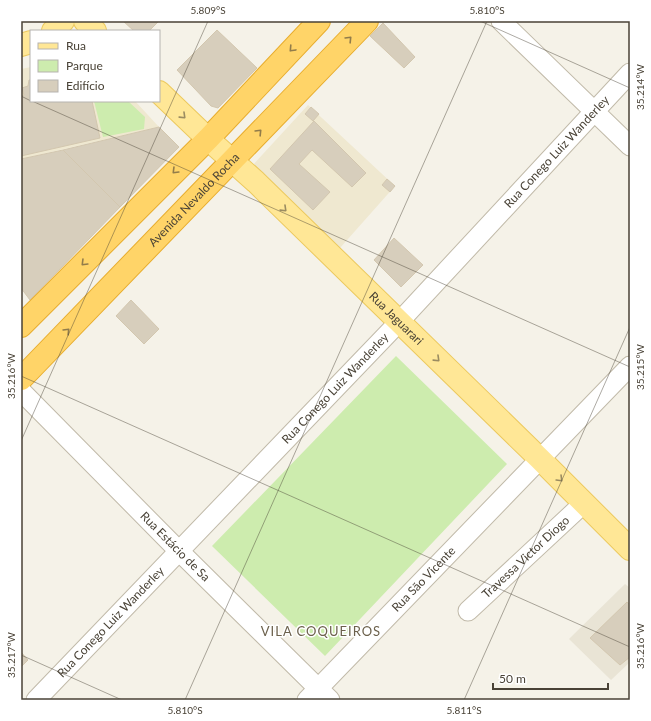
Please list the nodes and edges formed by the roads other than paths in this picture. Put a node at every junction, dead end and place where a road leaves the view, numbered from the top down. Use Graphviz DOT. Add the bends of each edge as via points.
graph roads {
  1 [pos="63,21"];
  2 [pos="85,21"];
  3 [pos="319,21"];
  4 [pos="367,21"];
  5 [pos="501,21"];
  6 [pos="55,30"];
  7 [pos="94,30"];
  8 [pos="630,73"];
  9 [pos="160,93"];
  10 [pos="594,111"];
  11 [pos="208,139"];
  12 [pos="630,146"];
  13 [pos="232,161"];
  14 [pos="24,316"];
  15 [pos="399,322"];
  16 [pos="40,359"];
  17 [pos="630,366"];
  18 [pos="21,375"];
  19 [pos="21,379"];
  20 [pos="21,391"];
  21 [pos="539,458"];
  22 [pos="584,503"];
  23 [pos="630,549"];
  24 [pos="179,551"];
  25 [pos="468,611"];
  26 [pos="318,696"];
  27 [pos="36,700"];
  1 -- 6 [label="main road"];
  2 -- 7 [label="main road"];
  3 -- 11 [label="highway, one-way"];
  13 -- 4 [label="highway, Avenida Nevaldo Rocha, one-way"];
  5 -- 10 [label="street"];
  8 -- 10 [label="street, Rua Conego Luiz Wanderley"];
  9 -- 11 [label="main road, Rua Jaguarari, one-way"];
  10 -- 12 [label="street"];
  10 -- 15 [label="street, Rua Conego Luiz Wanderley"];
  11 -- 13 [label="main road, Rua Jaguarari"];
  11 -- 14 [label="highway, one-way"];
  13 -- 15 [label="main road, Rua Jaguarari, one-way"];
  16 -- 13 [label="highway, Avenida Nevaldo Rocha, one-way"];
  15 -- 21 [label="main road, Rua Jaguarari, one-way"];
  15 -- 24 [label="street, Rua Conego Luiz Wanderley"];
  16 -- 18 [label="street"];
  16 -- 19 [label="highway, Avenida Nevaldo Rocha"];
  17 -- 21 [label="street, Rua São Vicente"];
  20 -- 24 [label="street, Rua Estácio de Sa"];
  21 -- 22 [label="main road, Rua Jaguarari, one-way"];
  21 -- 26 [label="street, Rua São Vicente"];
  22 -- 23 [label="main road, Rua Jaguarari"];
  22 -- 25 [label="street, Travessa Victor Diogo"];
  24 -- 26 [label="street, Rua Estácio de Sa"];
  24 -- 27 [label="street, Rua Conego Luiz Wanderley"];
}
